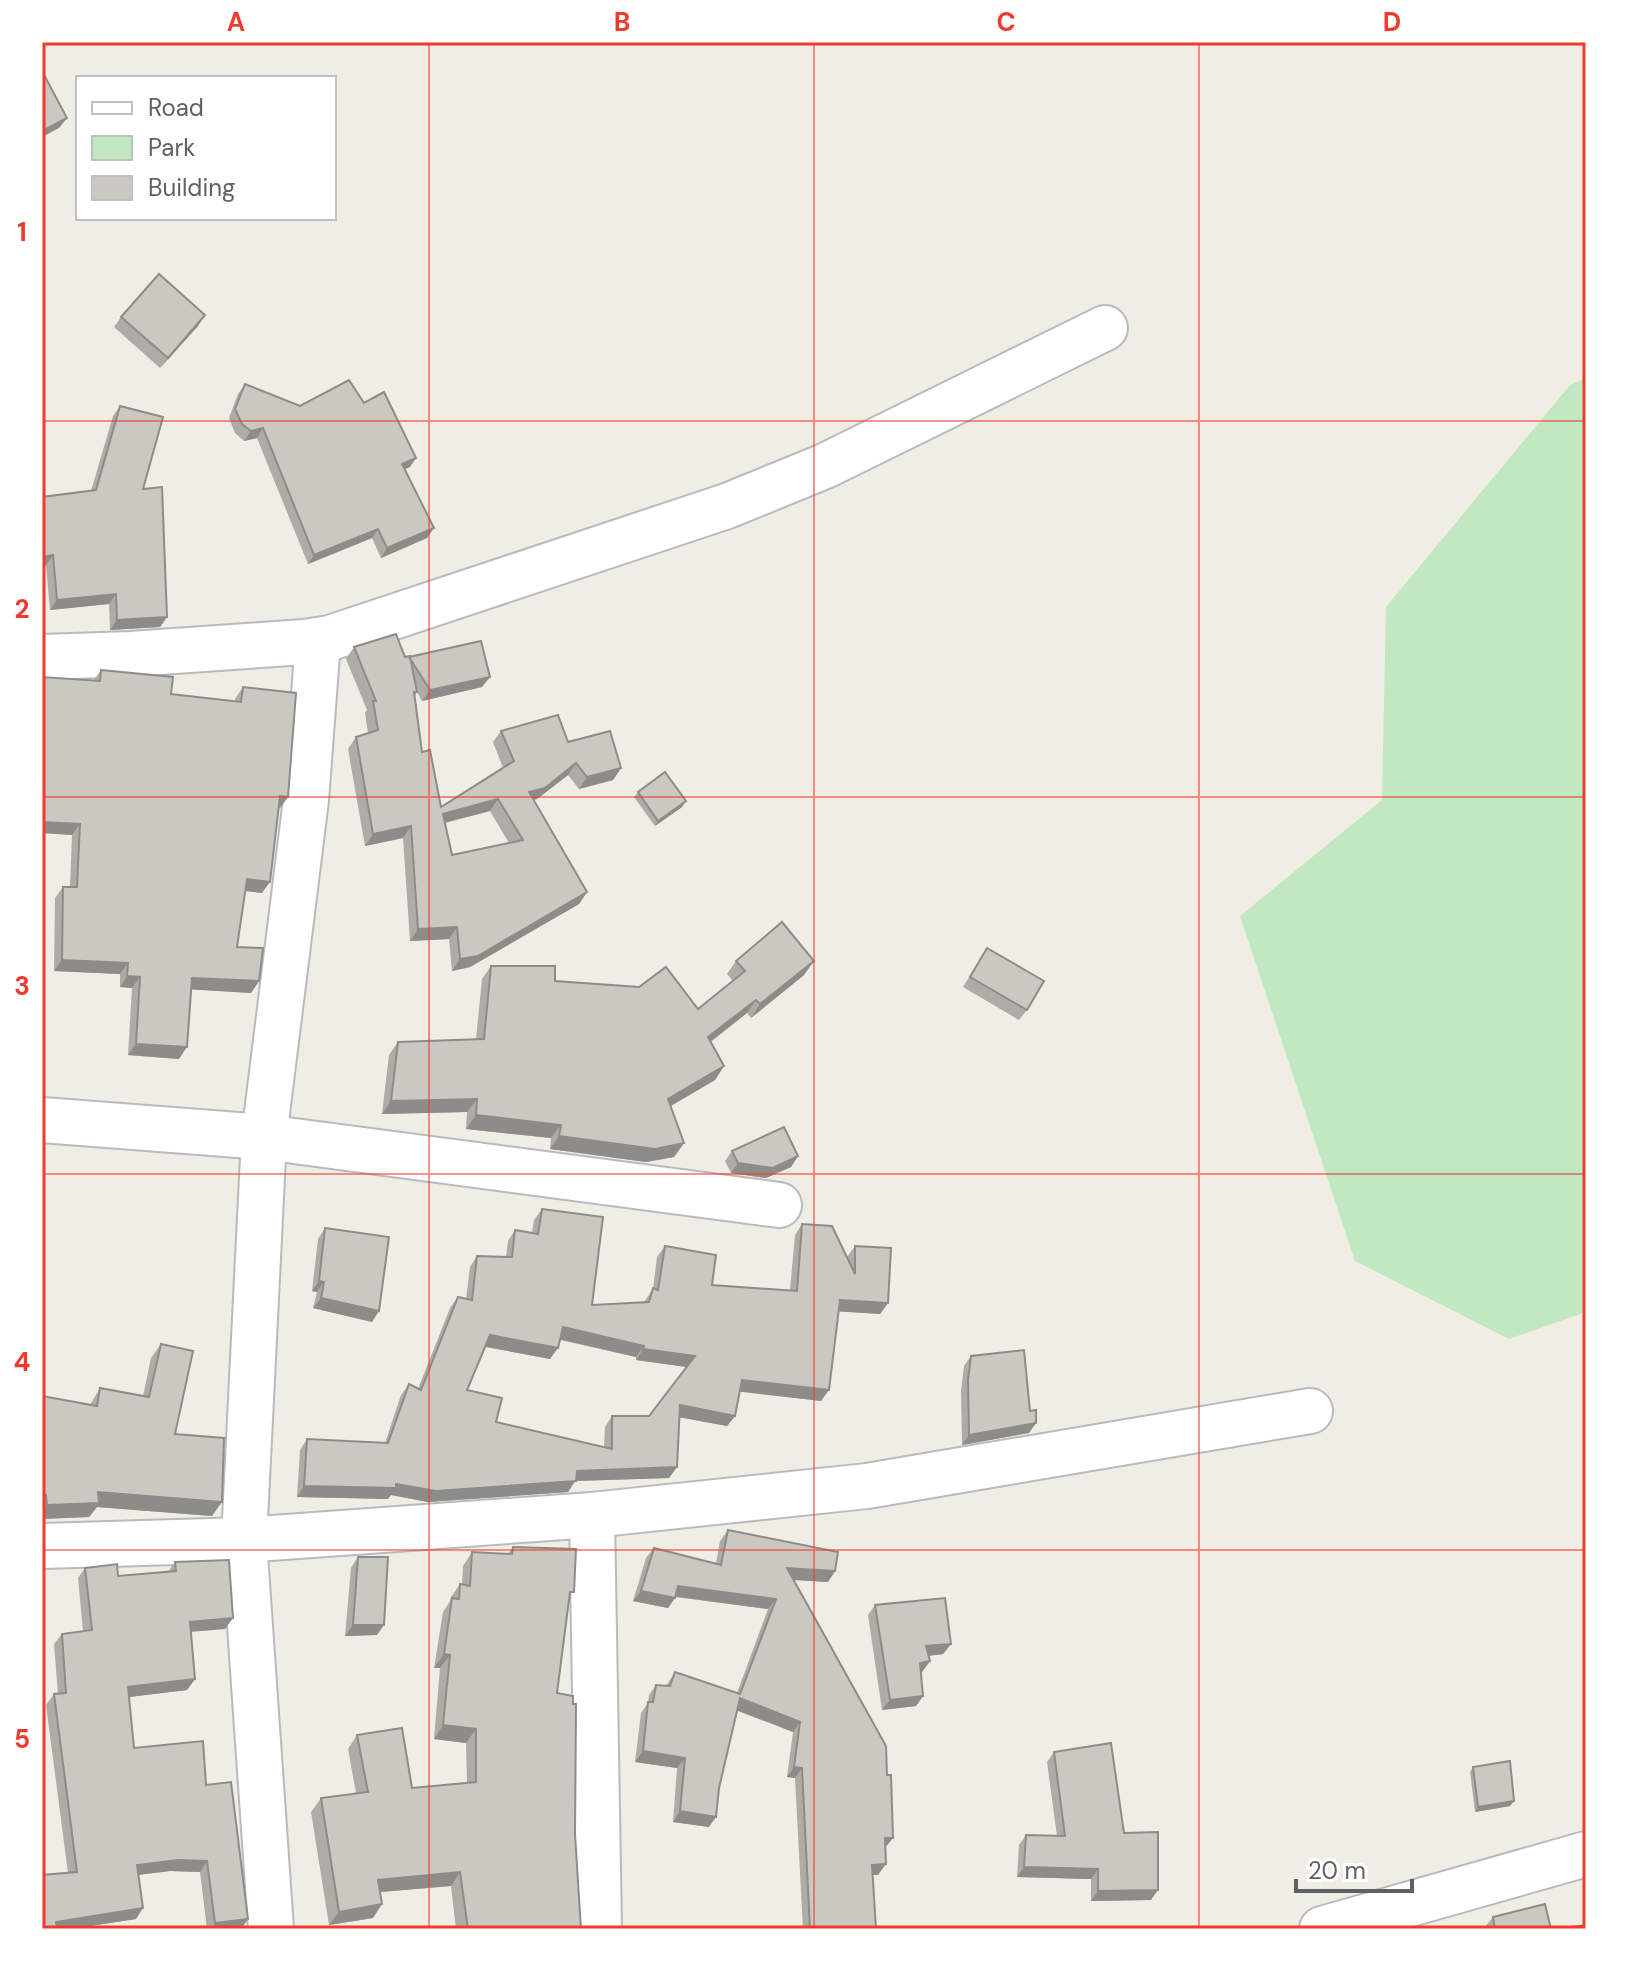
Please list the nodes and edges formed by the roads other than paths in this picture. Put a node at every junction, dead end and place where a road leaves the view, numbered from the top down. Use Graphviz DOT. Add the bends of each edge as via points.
graph roads {
  1 [pos="1105,328"];
  2 [pos="318,641"];
  3 [pos="42,657"];
  4 [pos="42,1120"];
  5 [pos="264,1137"];
  6 [pos="779,1205"];
  7 [pos="1310,1411"];
  8 [pos="592,1515"];
  9 [pos="244,1540"];
  10 [pos="42,1546"];
  11 [pos="1586,1854"];
  12 [pos="271,1929"];
  13 [pos="599,1929"];
  14 [pos="1322,1929"];
  1 -- 2 [label="street" via="825,466 727,506"];
  2 -- 3 [label="street"];
  2 -- 5 [label="street" via="306,800"];
  4 -- 5 [label="street"];
  5 -- 6 [label="street"];
  5 -- 9 [label="street"];
  7 -- 8 [label="street" via="867,1486"];
  8 -- 9 [label="street"];
  8 -- 13 [label="street"];
  9 -- 10 [label="street"];
  9 -- 12 [label="street"];
  11 -- 14 [label="street"];
}
